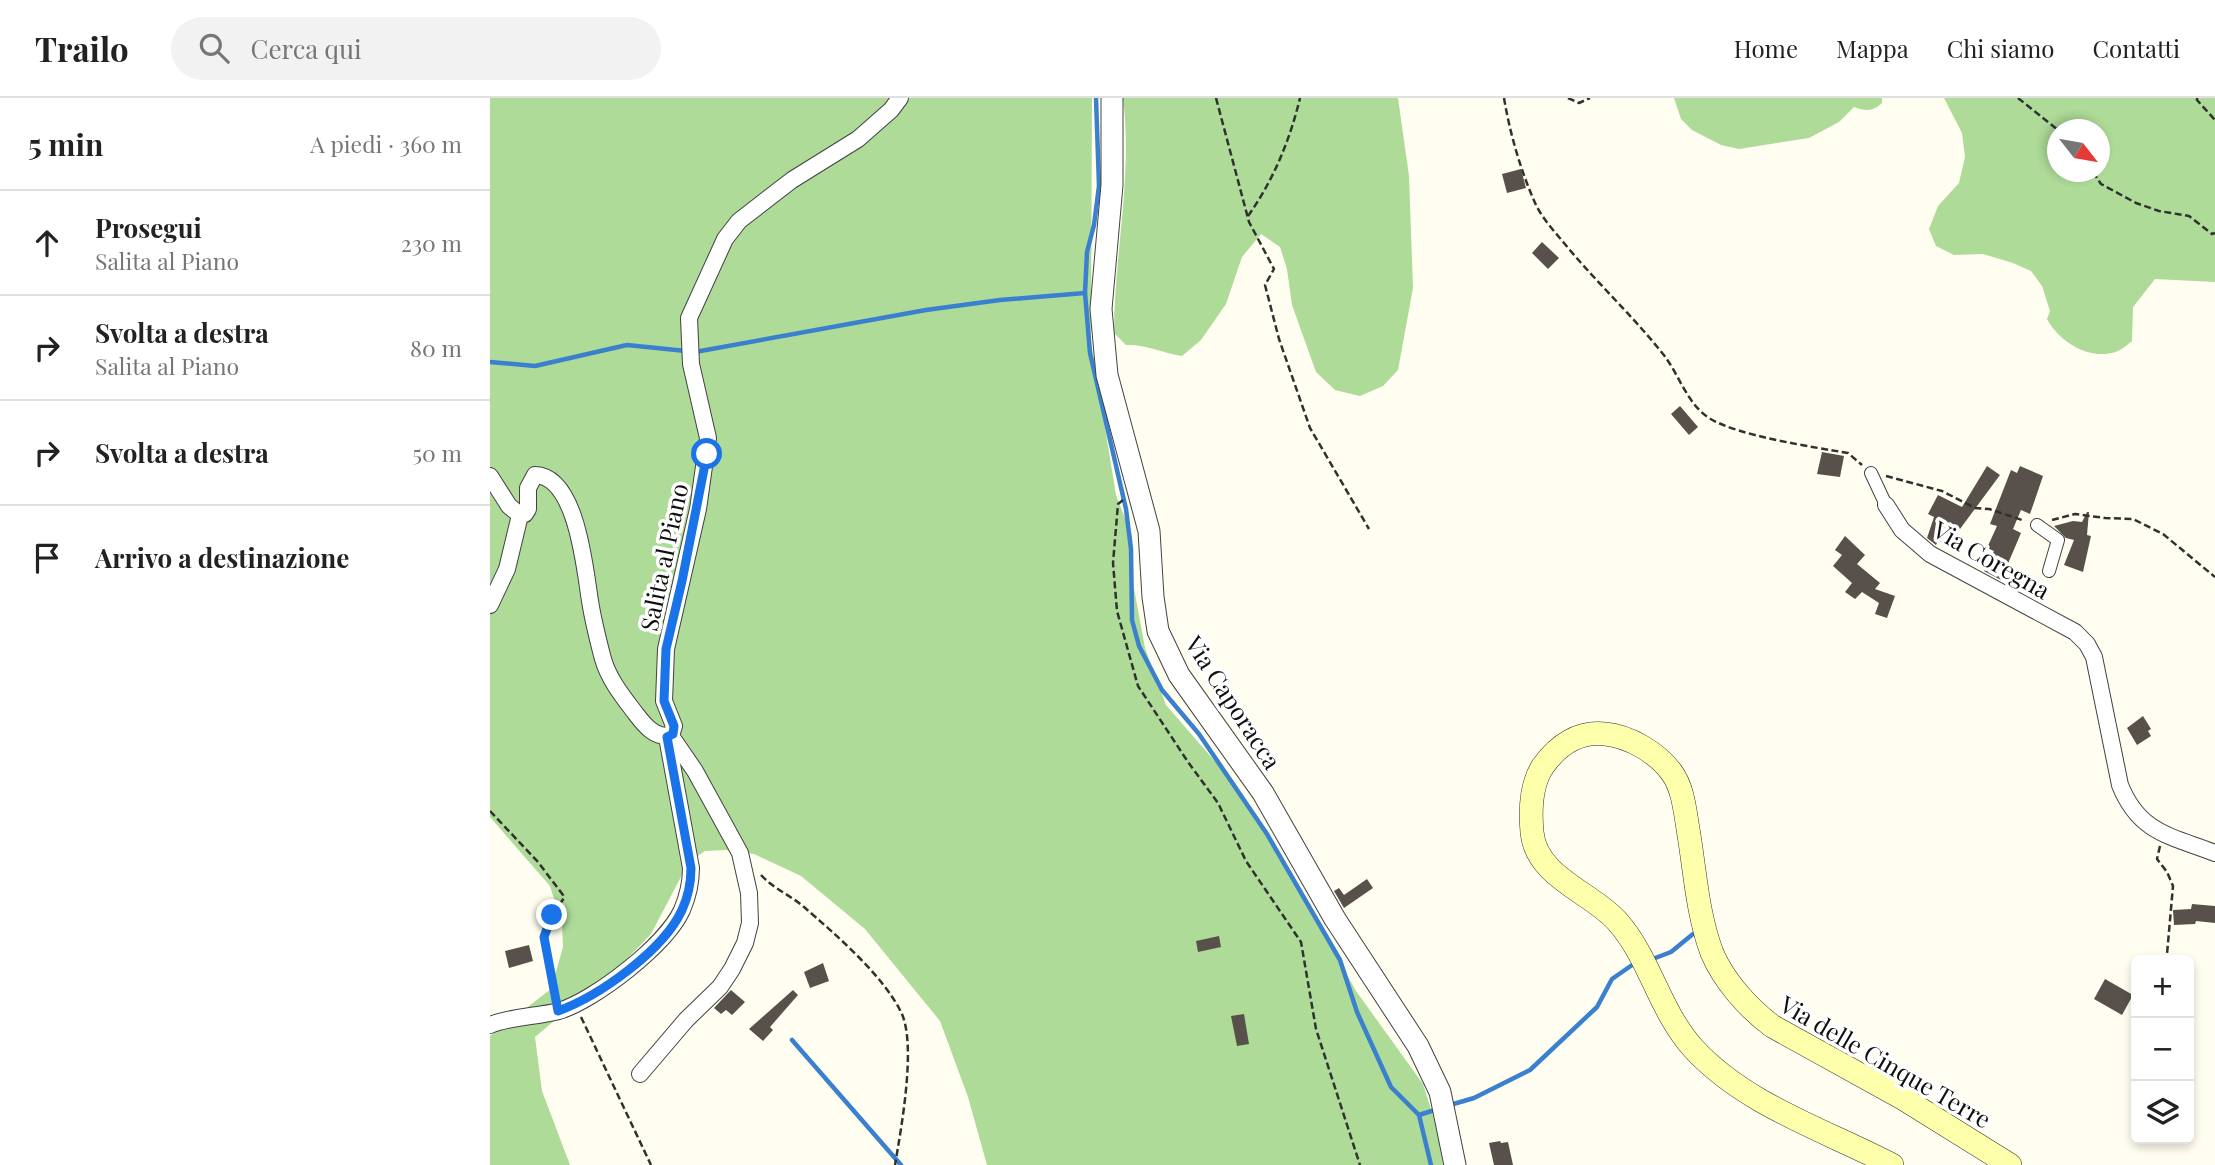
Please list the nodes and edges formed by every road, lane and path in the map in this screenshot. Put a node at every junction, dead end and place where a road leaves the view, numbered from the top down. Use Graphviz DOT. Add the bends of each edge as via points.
graph roads {
  1 [pos="900,98"];
  2 [pos="1112,98"];
  3 [pos="1216,98"];
  4 [pos="1300,98"];
  5 [pos="1504,98"];
  6 [pos="1568,98"];
  7 [pos="1590,98"];
  8 [pos="2018,98"];
  9 [pos="2197,98"];
  10 [pos="2215,120"];
  11 [pos="2047,121"];
  12 [pos="2100,182"];
  13 [pos="1247,218"];
  14 [pos="2215,233"];
  15 [pos="1871,472"];
  16 [pos="490,476"];
  17 [pos="1137,489"];
  18 [pos="1886,505"];
  19 [pos="520,514"];
  20 [pos="2037,525"];
  21 [pos="1369,529"];
  22 [pos="2049,571"];
  23 [pos="2215,577"];
  24 [pos="490,606"];
  25 [pos="669,737"];
  26 [pos="490,811"];
  27 [pos="2172,836"];
  28 [pos="740,853"];
  29 [pos="2215,853"];
  30 [pos="2167,954"];
  31 [pos="578,1004"];
  32 [pos="558,1011"];
  33 [pos="490,1025"];
  34 [pos="640,1074"];
  35 [pos="651,1165"];
  36 [pos="895,1165"];
  37 [pos="1360,1165"];
  38 [pos="1455,1165"];
  39 [pos="1892,1165"];
  40 [pos="2010,1165"];
  1 -- 25 [label="street, Salita al Piano" via="858,139 792,180 739,221 725,239 689,318 691,364 708,438 698,509 666,649 664,701 674,726"];
  2 -- 17 [label="street, Via Caporacca" via="1112,185 1101,309 1107,375"];
  3 -- 13 [label="path"];
  4 -- 13 [label="path" via="1267,190"];
  5 -- 15 [label="path" via="1536,205 1586,270 1671,364 1696,407 1734,429 1848,453"];
  6 -- 7 [label="path" via="1579,103"];
  8 -- 11 [label="path"];
  9 -- 10 [label="path"];
  12 -- 14 [label="path" via="2136,203 2189,216"];
  13 -- 21 [label="path" via="1274,269 1265,285 1310,428"];
  15 -- 18 [label="street, Via Coregna"];
  15 -- 20 [label="path"];
  16 -- 19 [label="street" via="509,506"];
  17 -- 37 [label="path" via="1118,504 1113,563 1117,611 1138,686 1218,803 1245,861 1301,942 1316,1029"];
  17 -- 38 [label="street, Via Caporacca" via="1149,531 1158,631 1179,675 1263,793 1335,919 1418,1046 1440,1092"];
  18 -- 27 [label="street, Via Coregna" via="1902,530 1930,554 2075,632 2087,644 2100,677 2127,802 2141,820"];
  19 -- 24 [label="street" via="507,569"];
  19 -- 25 [label="street, Salita al Piano" via="528,509 528,488 535,475 554,483 575,520 604,662 644,725"];
  20 -- 22 [label="street" via="2058,540"];
  20 -- 23 [label="path" via="2075,514 2133,519 2163,534"];
  25 -- 28 [label="street" via="695,771"];
  25 -- 31 [label="street, Salita al Piano" via="691,868 682,910 646,955"];
  26 -- 32 [label="path" via="564,895 544,937"];
  27 -- 29 [label="street, Via Coregna"];
  27 -- 30 [label="path" via="2161,841 2157,859 2173,886"];
  28 -- 34 [label="street" via="749,893 745,943 720,987"];
  28 -- 36 [label="path" via="877,976 902,1013 909,1040 908,1069"];
  31 -- 32 [label="street, Salita al Piano"];
  31 -- 35 [label="path"];
  32 -- 33 [label="street, Salita al Piano"];
  39 -- 40 [label="main road, Via delle Cinque Terre" via="1775,1108 1714,1067 1669,1016 1617,921 1545,862 1532,838 1532,800 1541,770 1561,745 1597,733 1621,737 1646,750 1673,774 1713,953 1753,1011"];
}
